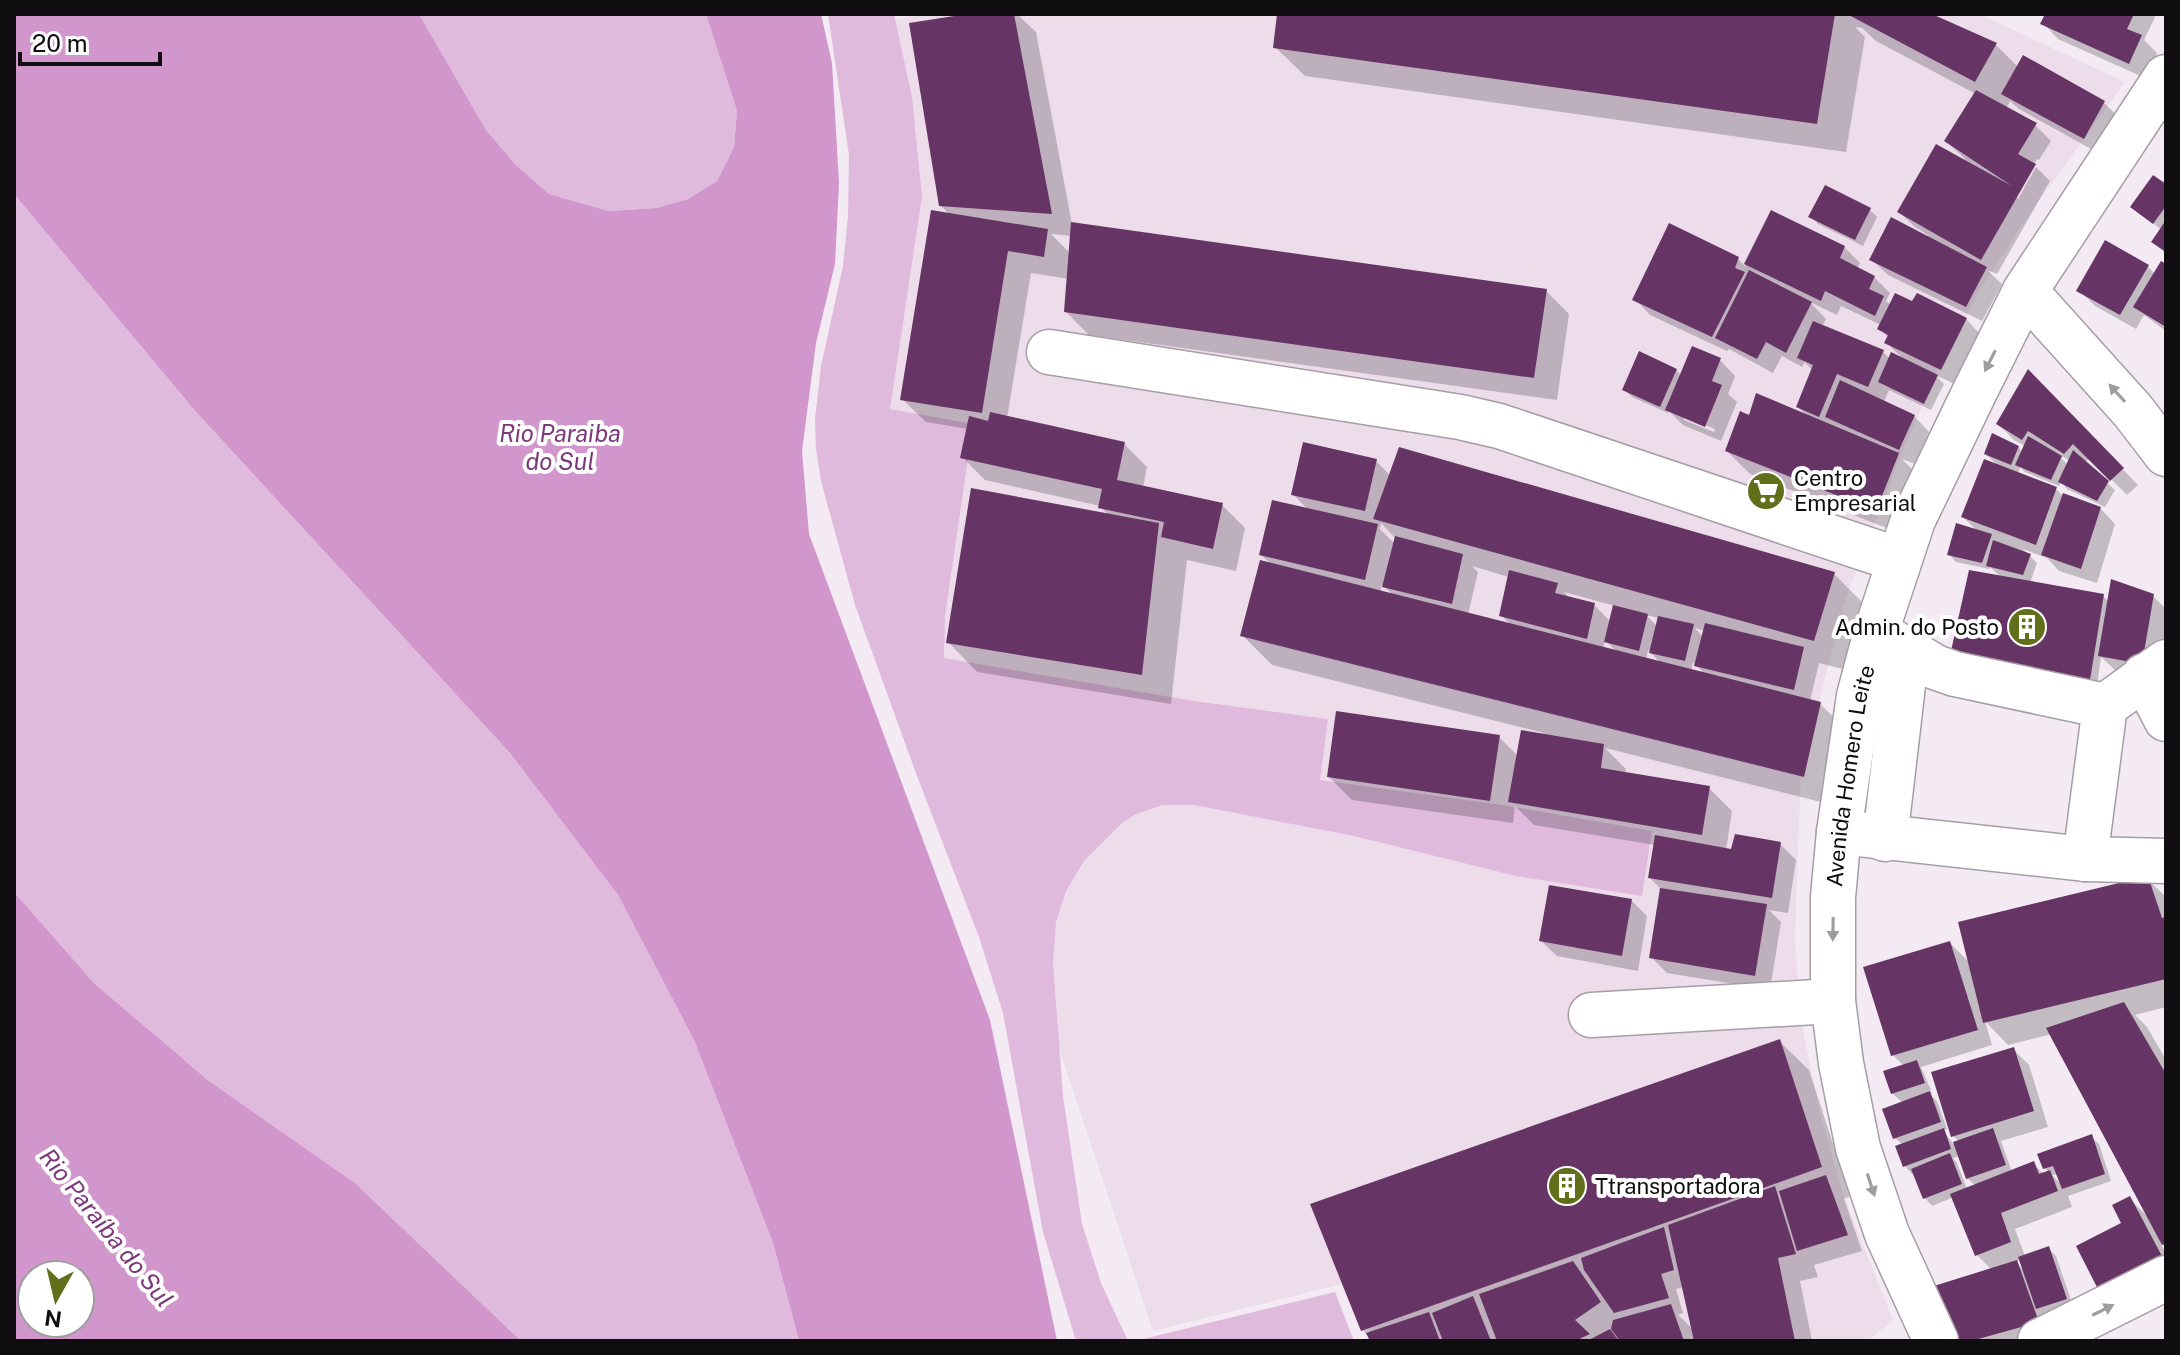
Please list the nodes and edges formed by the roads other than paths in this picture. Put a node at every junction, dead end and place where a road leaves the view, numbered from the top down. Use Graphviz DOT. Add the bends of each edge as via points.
graph roads {
  1 [pos="2166,77"];
  2 [pos="2025,291"];
  3 [pos="1049,352"];
  4 [pos="2166,454"];
  5 [pos="1899,560"];
  6 [pos="1891,642"];
  7 [pos="2155,669"];
  8 [pos="2105,706"];
  9 [pos="2166,719"];
  10 [pos="1839,832"];
  11 [pos="1885,839"];
  12 [pos="2085,859"];
  13 [pos="2166,861"];
  14 [pos="1833,1001"];
  15 [pos="1591,1015"];
  16 [pos="2166,1278"];
  17 [pos="1923,1335"];
  18 [pos="2040,1341"];
  1 -- 2 [label="street, Avenida Homero Leite"];
  4 -- 2 [label="street, one-way"];
  2 -- 5 [label="street, Avenida Homero Leite, one-way" via="1913,520"];
  3 -- 5 [label="street" via="1499,426"];
  5 -- 6 [label="street, Avenida Homero Leite"];
  6 -- 8 [label="street" via="1955,674"];
  6 -- 10 [label="street, Avenida Homero Leite" via="1859,696"];
  6 -- 11 [label="street"];
  7 -- 8 [label="street"];
  7 -- 9 [label="street"];
  8 -- 12 [label="street"];
  10 -- 11 [label="street"];
  10 -- 14 [label="street, Avenida Homero Leite, one-way"];
  11 -- 12 [label="street"];
  12 -- 13 [label="street"];
  14 -- 15 [label="street"];
  14 -- 17 [label="street, Avenida Homero Leite, one-way" via="1858,1148"];
  18 -- 16 [label="street, one-way"];
}
